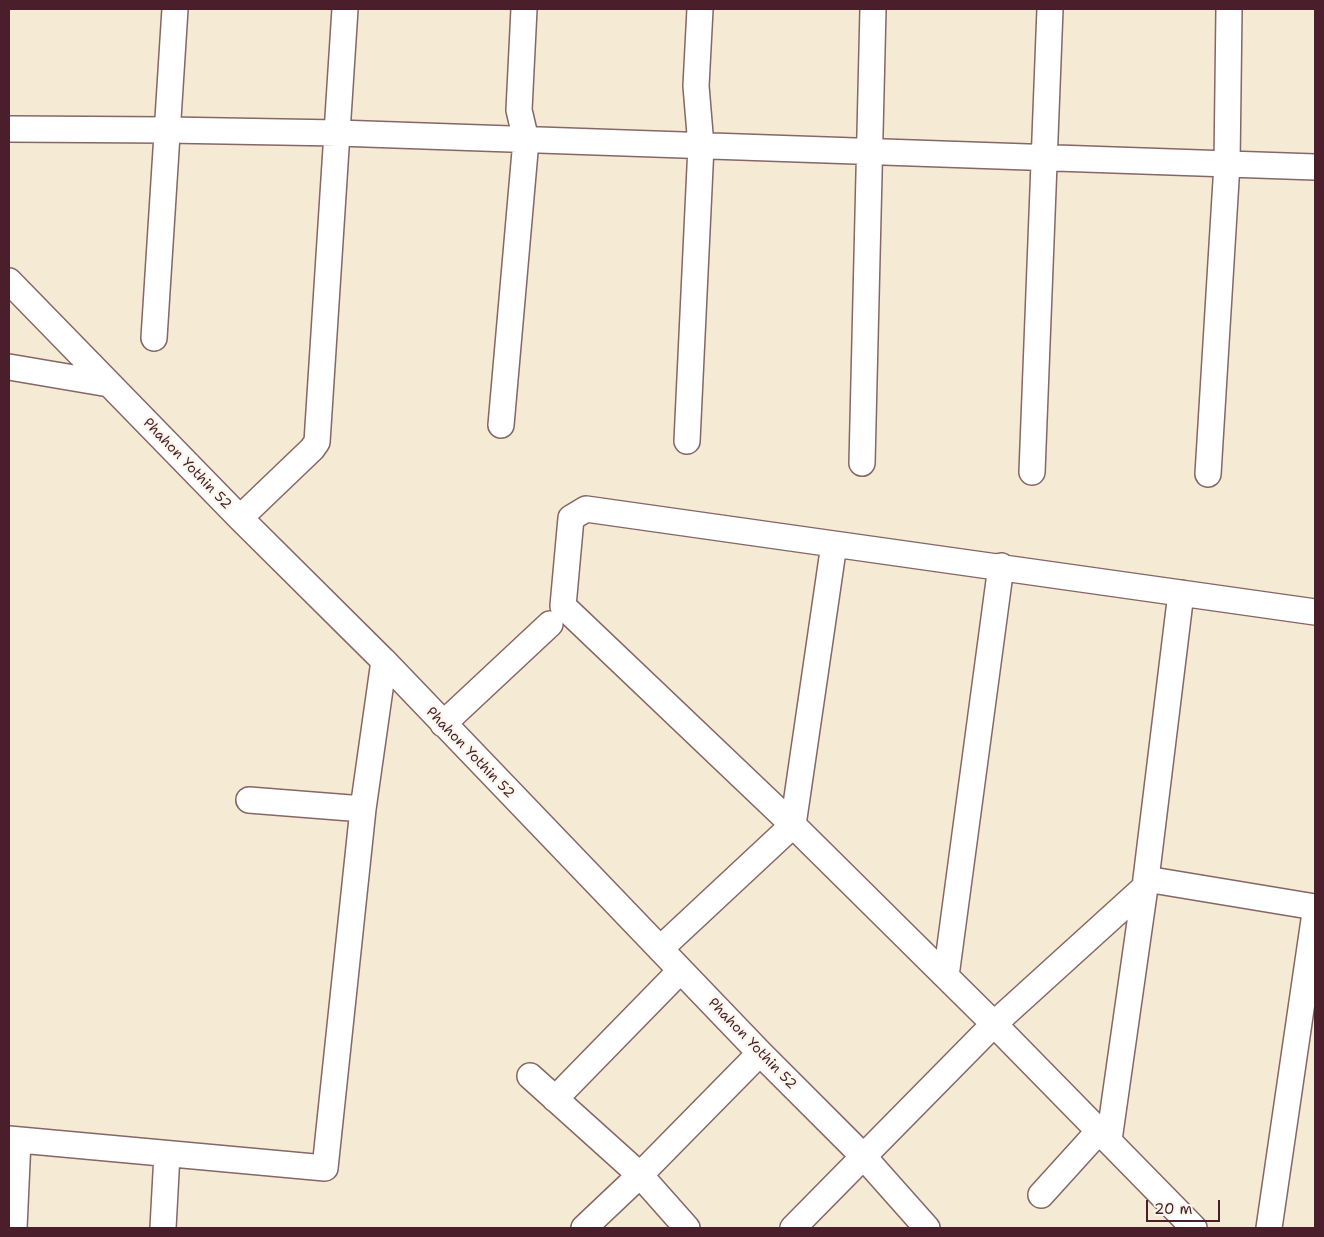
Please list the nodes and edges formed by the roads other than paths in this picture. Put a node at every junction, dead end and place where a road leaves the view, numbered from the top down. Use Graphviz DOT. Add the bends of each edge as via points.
graph roads {
  1 [pos="175,9"];
  2 [pos="345,9"];
  3 [pos="524,9"];
  4 [pos="700,9"];
  5 [pos="873,9"];
  6 [pos="1050,9"];
  7 [pos="1229,9"];
  8 [pos="9,130"];
  9 [pos="168,130"];
  10 [pos="338,133"];
  11 [pos="526,140"];
  12 [pos="701,146"];
  13 [pos="870,152"];
  14 [pos="1044,158"];
  15 [pos="1226,164"];
  16 [pos="1315,167"];
  17 [pos="9,281"];
  18 [pos="154,338"];
  19 [pos="9,367"];
  20 [pos="109,384"];
  21 [pos="502,425"];
  22 [pos="687,441"];
  23 [pos="862,463"];
  24 [pos="1032,472"];
  25 [pos="1208,474"];
  26 [pos="240,518"];
  27 [pos="834,544"];
  28 [pos="1002,566"];
  29 [pos="1181,592"];
  30 [pos="1315,612"];
  31 [pos="550,624"];
  32 [pos="384,661"];
  33 [pos="443,724"];
  34 [pos="249,800"];
  35 [pos="363,808"];
  36 [pos="793,824"];
  37 [pos="1145,883"];
  38 [pos="1315,907"];
  39 [pos="1315,913"];
  40 [pos="660,949"];
  41 [pos="680,971"];
  42 [pos="946,976"];
  43 [pos="994,1024"];
  44 [pos="760,1053"];
  45 [pos="530,1076"];
  46 [pos="555,1099"];
  47 [pos="1104,1135"];
  48 [pos="14,1140"];
  49 [pos="167,1154"];
  50 [pos="863,1156"];
  51 [pos="640,1175"];
  52 [pos="1041,1195"];
  53 [pos="14,1228"];
  54 [pos="163,1228"];
  55 [pos="584,1228"];
  56 [pos="687,1228"];
  57 [pos="793,1228"];
  58 [pos="928,1228"];
  59 [pos="1194,1228"];
  60 [pos="1269,1228"];
  1 -- 9 [label="street"];
  2 -- 10 [label="street"];
  3 -- 11 [label="street" via="519,110"];
  4 -- 12 [label="street" via="696,86"];
  5 -- 13 [label="street"];
  6 -- 14 [label="street"];
  7 -- 15 [label="street"];
  8 -- 9 [label="street"];
  9 -- 10 [label="street"];
  9 -- 18 [label="street"];
  10 -- 11 [label="street"];
  10 -- 26 [label="street" via="317,442"];
  11 -- 12 [label="street"];
  11 -- 21 [label="street"];
  12 -- 13 [label="street"];
  12 -- 22 [label="street"];
  13 -- 14 [label="street"];
  13 -- 23 [label="street"];
  14 -- 15 [label="street"];
  14 -- 24 [label="street"];
  15 -- 16 [label="street"];
  15 -- 25 [label="street"];
  17 -- 20 [label="street, Phahon Yothin 52"];
  19 -- 20 [label="street"];
  20 -- 26 [label="street, Phahon Yothin 52"];
  26 -- 32 [label="street, Phahon Yothin 52"];
  27 -- 28 [label="street"];
  27 -- 36 [label="street"];
  27 -- 36 [label="street" via="586,509 571,518 564,606"];
  28 -- 29 [label="street"];
  28 -- 42 [label="street"];
  29 -- 30 [label="street"];
  29 -- 37 [label="street"];
  31 -- 33 [label="street"];
  32 -- 33 [label="street, Phahon Yothin 52"];
  32 -- 35 [label="street"];
  33 -- 40 [label="street, Phahon Yothin 52"];
  34 -- 35 [label="street"];
  35 -- 49 [label="street" via="325,1168"];
  36 -- 40 [label="street"];
  36 -- 42 [label="street"];
  37 -- 38 [label="street"];
  37 -- 43 [label="street"];
  37 -- 47 [label="street"];
  39 -- 60 [label="street"];
  40 -- 41 [label="street, Phahon Yothin 52"];
  41 -- 44 [label="street, Phahon Yothin 52"];
  41 -- 46 [label="street"];
  42 -- 43 [label="street"];
  43 -- 47 [label="street"];
  43 -- 50 [label="street"];
  44 -- 50 [label="street, Phahon Yothin 52"];
  44 -- 51 [label="street"];
  45 -- 46 [label="street"];
  46 -- 51 [label="street"];
  47 -- 52 [label="street"];
  47 -- 59 [label="street"];
  48 -- 49 [label="street"];
  48 -- 53 [label="street"];
  49 -- 54 [label="street"];
  50 -- 57 [label="street"];
  50 -- 58 [label="street, Phahon Yothin 52"];
  51 -- 55 [label="street"];
  51 -- 56 [label="street"];
}
